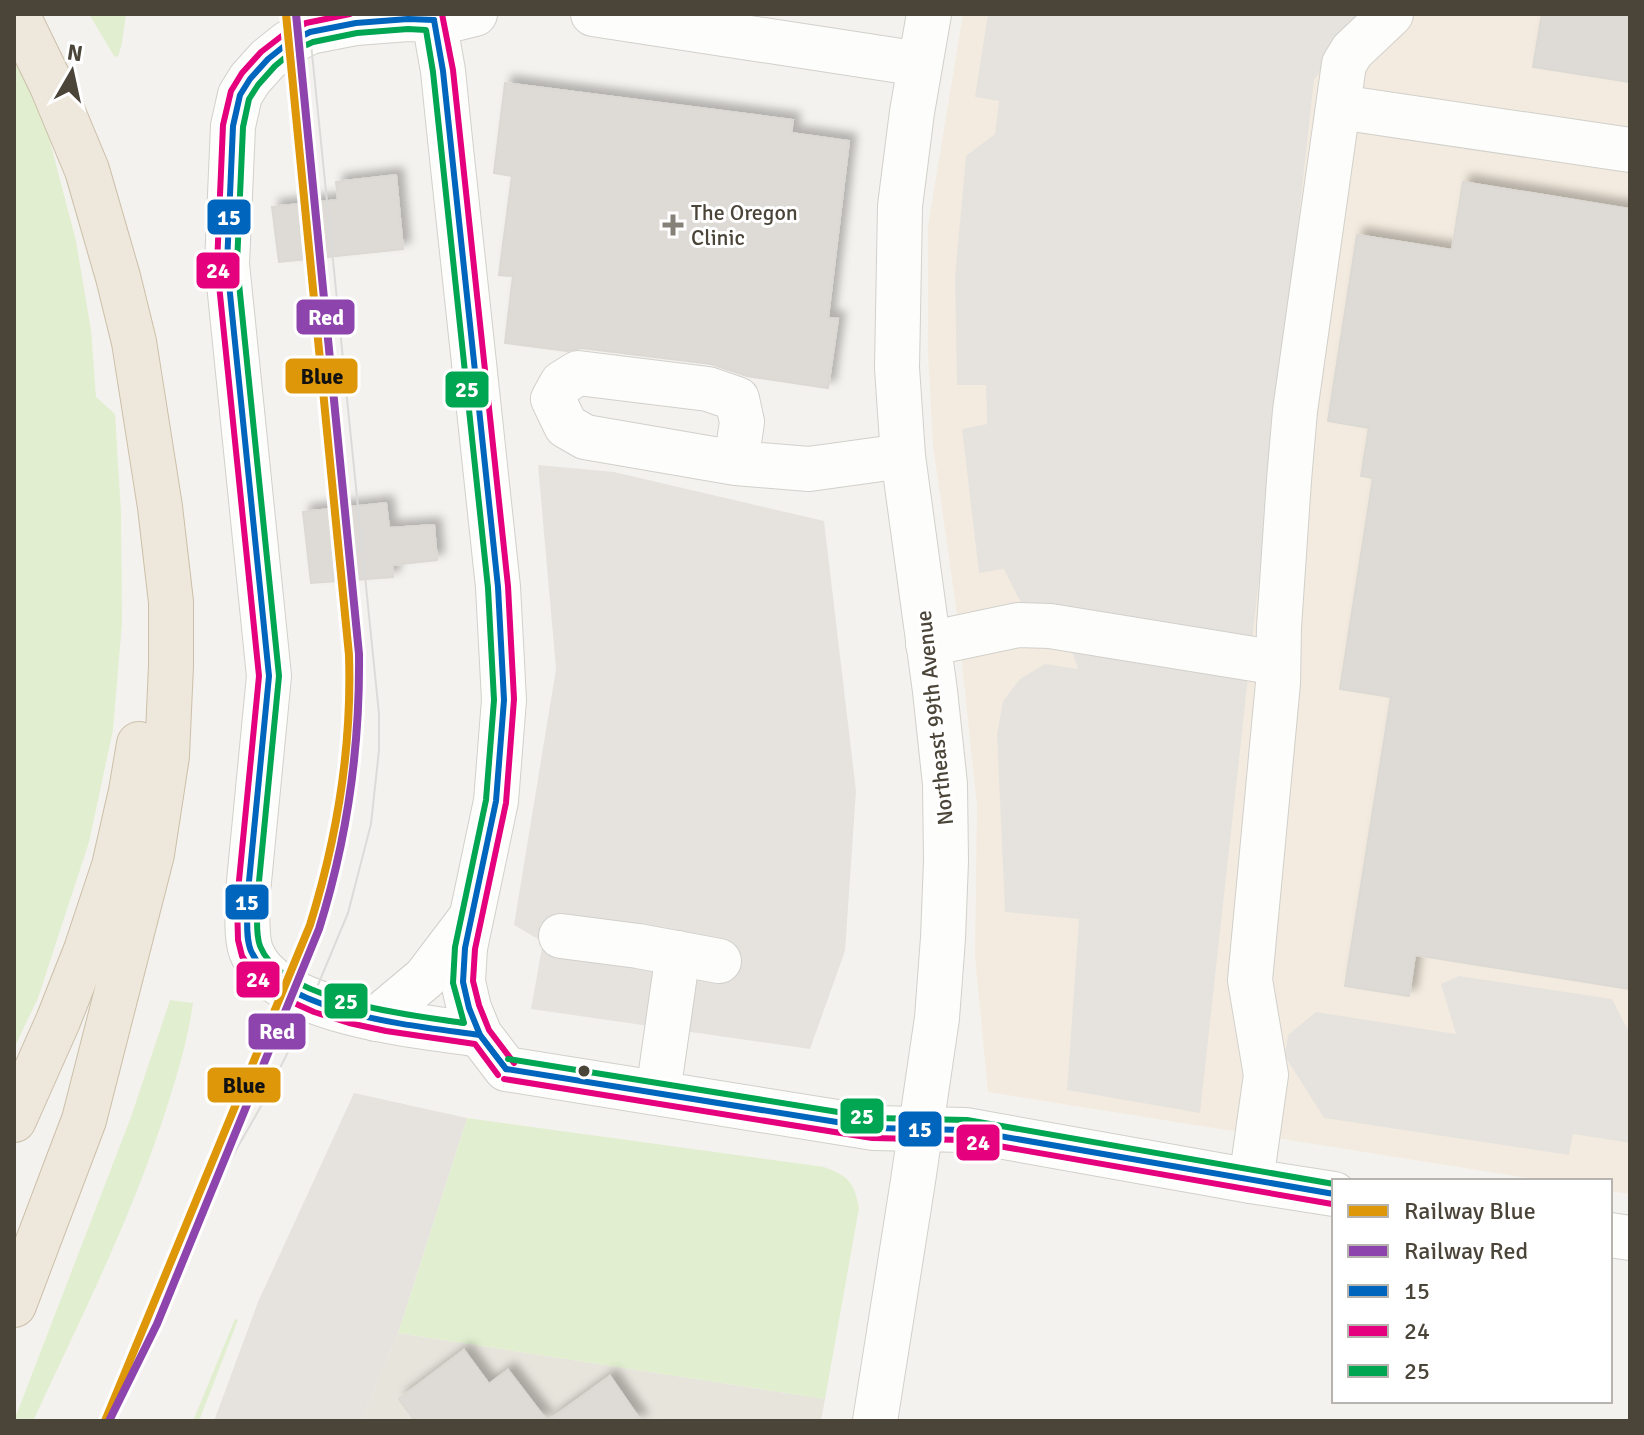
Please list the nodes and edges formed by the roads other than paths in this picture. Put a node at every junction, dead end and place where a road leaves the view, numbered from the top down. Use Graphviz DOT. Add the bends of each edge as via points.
graph roads {
  1 [pos="17,14"];
  2 [pos="593,14"];
  3 [pos="929,14"];
  4 [pos="1391,14"];
  5 [pos="458,17"];
  6 [pos="920,64"];
  7 [pos="1339,107"];
  8 [pos="1630,150"];
  9 [pos="903,456"];
  10 [pos="736,463"];
  11 [pos="160,507"];
  12 [pos="928,644"];
  13 [pos="1278,663"];
  14 [pos="470,918"];
  15 [pos="561,936"];
  16 [pos="376,1019"];
  17 [pos="480,1035"];
  18 [pos="658,1093"];
  19 [pos="14,1120"];
  20 [pos="921,1129"];
  21 [pos="1251,1181"];
  22 [pos="1332,1194"];
  23 [pos="14,1305"];
  24 [pos="875,1421"];
  1 -- 11 [label="highway" via="87,170 134,342"];
  2 -- 6 [label="street"];
  3 -- 6 [label="street, Northeast 99th Avenue"];
  4 -- 7 [label="street" via="1344,64"];
  5 -- 14 [label="street" via="443,71 498,587 504,700 496,801"];
  5 -- 16 [label="street" via="356,23 310,32 268,59 250,79 233,126 227,264 269,676 247,902 251,951 263,970 285,986 345,1013"];
  6 -- 9 [label="street, Northeast 99th Avenue" via="900,206 897,368"];
  7 -- 8 [label="street"];
  7 -- 13 [label="street" via="1295,411"];
  9 -- 10 [label="street" via="809,469"];
  9 -- 12 [label="street, Northeast 99th Avenue"];
  10 -- 10 [label="street" via="742,422 737,399 708,389 578,373 562,383 553,399 566,426 585,437"];
  11 -- 19 [label="highway" via="143,718 114,866 64,1007"];
  11 -- 23 [label="highway" via="171,602 171,665 167,756 152,854 84,1120"];
  12 -- 13 [label="street" via="1018,625 1050,626"];
  12 -- 20 [label="street, Northeast 99th Avenue" via="945,784 946,861 937,1018"];
  13 -- 21 [label="street" via="1250,980 1266,1075"];
  14 -- 16 [label="street" via="425,978"];
  14 -- 17 [label="street" via="463,982"];
  15 -- 18 [label="street" via="699,957"];
  16 -- 17 [label="street"];
  17 -- 18 [label="street" via="506,1069"];
  18 -- 20 [label="street" via="874,1128"];
  20 -- 21 [label="street" via="965,1130"];
  20 -- 24 [label="street, Northeast 99th Avenue"];
  21 -- 22 [label="street"];
}
